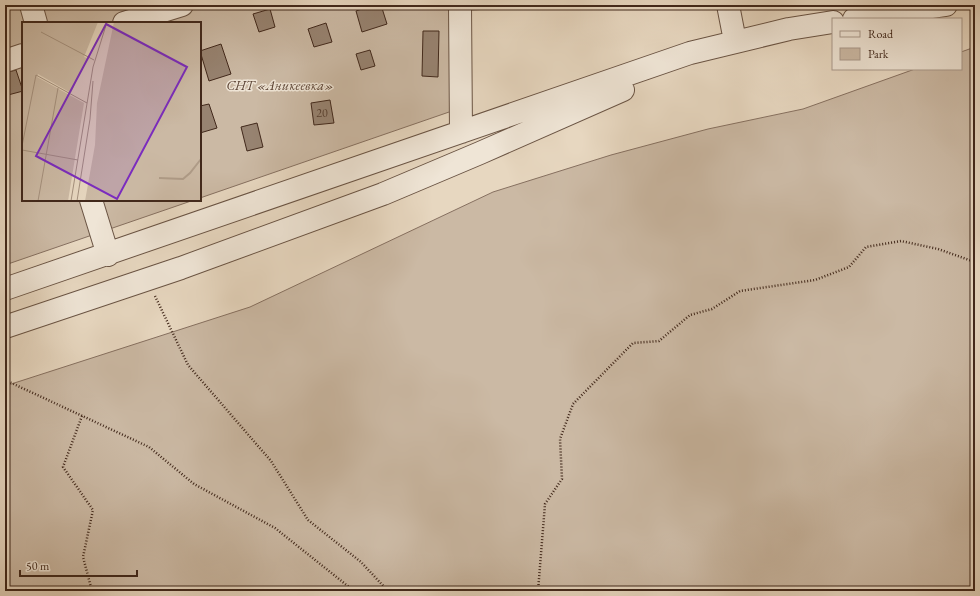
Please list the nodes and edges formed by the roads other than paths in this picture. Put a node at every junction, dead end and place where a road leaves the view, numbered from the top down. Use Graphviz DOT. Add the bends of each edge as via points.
graph roads {
  1 [pos="31,5"];
  2 [pos="182,5"];
  3 [pos="460,5"];
  4 [pos="728,5"];
  5 [pos="946,5"];
  6 [pos="861,18"];
  7 [pos="36,22"];
  8 [pos="127,22"];
  9 [pos="832,22"];
  10 [pos="801,27"];
  11 [pos="735,41"];
  12 [pos="22,55"];
  13 [pos="5,61"];
  14 [pos="461,132"];
  15 [pos="91,201"];
  16 [pos="108,255"];
  17 [pos="5,289"];
  18 [pos="5,327"];
  1 -- 7 [label="street"];
  2 -- 8 [label="street"];
  3 -- 14 [label="street"];
  4 -- 11 [label="street"];
  5 -- 6 [label="street"];
  9 -- 10 [label="street"];
  10 -- 11 [label="street"];
  10 -- 18 [label="street" via="618,92 383,194 147,280"];
  11 -- 14 [label="street" via="690,53"];
  12 -- 13 [label="street"];
  14 -- 16 [label="street"];
  15 -- 16 [label="street"];
  16 -- 17 [label="street"];
}
